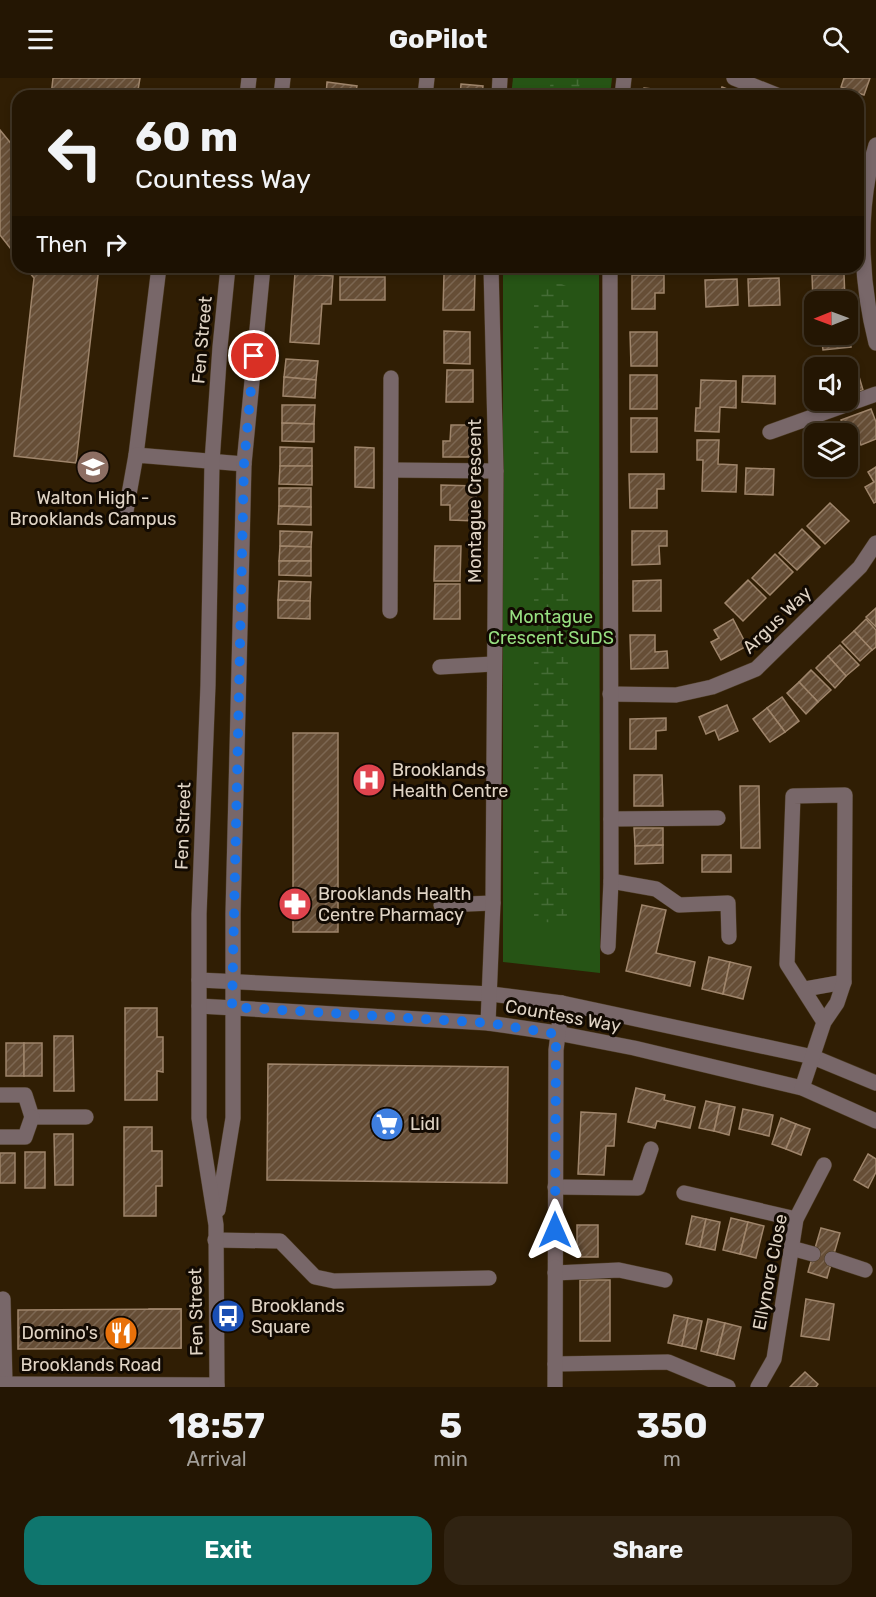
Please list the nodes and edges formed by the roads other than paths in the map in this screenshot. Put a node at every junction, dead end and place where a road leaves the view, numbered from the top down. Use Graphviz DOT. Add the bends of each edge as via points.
graph roads {
  1 [pos="743,80"];
  2 [pos="766,90"];
  3 [pos="876,145"];
  4 [pos="864,205"];
  5 [pos="158,273"];
  6 [pos="227,273"];
  7 [pos="262,273"];
  8 [pos="491,273"];
  9 [pos="610,273"];
  10 [pos="864,273"];
  11 [pos="876,343"];
  12 [pos="391,378"];
  13 [pos="876,394"];
  14 [pos="770,432"];
  15 [pos="136,455"];
  16 [pos="212,462"];
  17 [pos="244,464"];
  18 [pos="391,470"];
  19 [pos="496,471"];
  20 [pos="126,511"];
  21 [pos="876,543"];
  22 [pos="390,611"];
  23 [pos="493,664"];
  24 [pos="441,667"];
  25 [pos="610,694"];
  26 [pos="718,818"];
  27 [pos="611,819"];
  28 [pos="611,881"];
  29 [pos="493,903"];
  30 [pos="441,905"];
  31 [pos="729,937"];
  32 [pos="608,947"];
  33 [pos="199,980"];
  34 [pos="233,981"];
  35 [pos="844,982"];
  36 [pos="805,989"];
  37 [pos="491,994"];
  38 [pos="562,1003"];
  39 [pos="199,1006"];
  40 [pos="232,1007"];
  41 [pos="824,1022"];
  42 [pos="488,1023"];
  43 [pos="556,1034"];
  44 [pos="813,1057"];
  45 [pos="876,1083"];
  46 [pos="802,1088"];
  47 [pos="0,1095"];
  48 [pos="32,1117"];
  49 [pos="86,1117"];
  50 [pos="876,1121"];
  51 [pos="0,1137"];
  52 [pos="651,1149"];
  53 [pos="824,1165"];
  54 [pos="555,1187"];
  55 [pos="684,1193"];
  56 [pos="796,1219"];
  57 [pos="215,1233"];
  58 [pos="791,1248"];
  59 [pos="813,1254"];
  60 [pos="832,1259"];
  61 [pos="865,1270"];
  62 [pos="555,1273"];
  63 [pos="489,1278"];
  64 [pos="665,1280"];
  65 [pos="3,1299"];
  66 [pos="555,1364"];
  67 [pos="3,1384"];
  68 [pos="91,1386"];
  69 [pos="167,1386"];
  70 [pos="217,1386"];
  71 [pos="555,1387"];
  72 [pos="728,1387"];
  73 [pos="758,1387"];
  1 -- 2 [label="street"];
  3 -- 4 [label="street" via="867,174"];
  5 -- 15 [label="street"];
  6 -- 16 [label="street, Fen Street"];
  7 -- 17 [label="street"];
  8 -- 19 [label="street, Montague Crescent"];
  9 -- 25 [label="street"];
  10 -- 11 [label="street"];
  12 -- 18 [label="street"];
  13 -- 14 [label="street"];
  15 -- 16 [label="street"];
  15 -- 20 [label="street"];
  16 -- 17 [label="street"];
  16 -- 33 [label="street, Fen Street"];
  17 -- 34 [label="street"];
  18 -- 19 [label="street"];
  18 -- 22 [label="street"];
  19 -- 23 [label="street, Montague Crescent"];
  21 -- 25 [label="street, Argus Way" via="860,567 756,669 712,687 676,695"];
  23 -- 24 [label="street"];
  23 -- 29 [label="street, Montague Crescent"];
  25 -- 27 [label="street"];
  26 -- 27 [label="street"];
  27 -- 28 [label="street"];
  28 -- 31 [label="street" via="656,889 679,905 728,903"];
  28 -- 32 [label="street"];
  29 -- 30 [label="street"];
  29 -- 37 [label="street, Montague Crescent"];
  33 -- 34 [label="street"];
  33 -- 39 [label="street, Fen Street"];
  34 -- 37 [label="street"];
  34 -- 40 [label="street"];
  35 -- 36 [label="street"];
  35 -- 36 [label="street" via="845,795 793,796 787,964"];
  35 -- 41 [label="street" via="837,1003"];
  36 -- 41 [label="street"];
  37 -- 38 [label="street"];
  37 -- 42 [label="street, Montague Crescent"];
  38 -- 43 [label="street"];
  38 -- 44 [label="street"];
  39 -- 40 [label="street, Countess Way"];
  39 -- 57 [label="street, Fen Street" via="199,1118"];
  40 -- 42 [label="street, Countess Way"];
  40 -- 57 [label="street" via="232,1118"];
  41 -- 44 [label="street"];
  42 -- 43 [label="street, Countess Way"];
  43 -- 46 [label="street, Countess Way" via="634,1048"];
  43 -- 54 [label="street"];
  44 -- 45 [label="street"];
  44 -- 46 [label="street"];
  46 -- 50 [label="street, Countess Way"];
  47 -- 48 [label="street" via="25,1095"];
  48 -- 49 [label="street"];
  48 -- 51 [label="street" via="25,1137"];
  52 -- 54 [label="street" via="638,1188"];
  53 -- 56 [label="street, Ellynore Close"];
  54 -- 62 [label="street"];
  55 -- 56 [label="street"];
  56 -- 58 [label="street, Ellynore Close"];
  57 -- 63 [label="street" via="280,1241 315,1277 334,1281"];
  57 -- 70 [label="street, Fen Street"];
  58 -- 59 [label="street"];
  58 -- 73 [label="street, Ellynore Close" via="774,1359"];
  60 -- 61 [label="street"];
  62 -- 64 [label="street" via="619,1270"];
  62 -- 66 [label="street"];
  65 -- 67 [label="street"];
  66 -- 71 [label="street"];
  66 -- 72 [label="street" via="668,1362"];
  67 -- 68 [label="street, Brooklands Road"];
  68 -- 69 [label="street, Brooklands Road"];
  69 -- 70 [label="street, Brooklands Road"];
}
